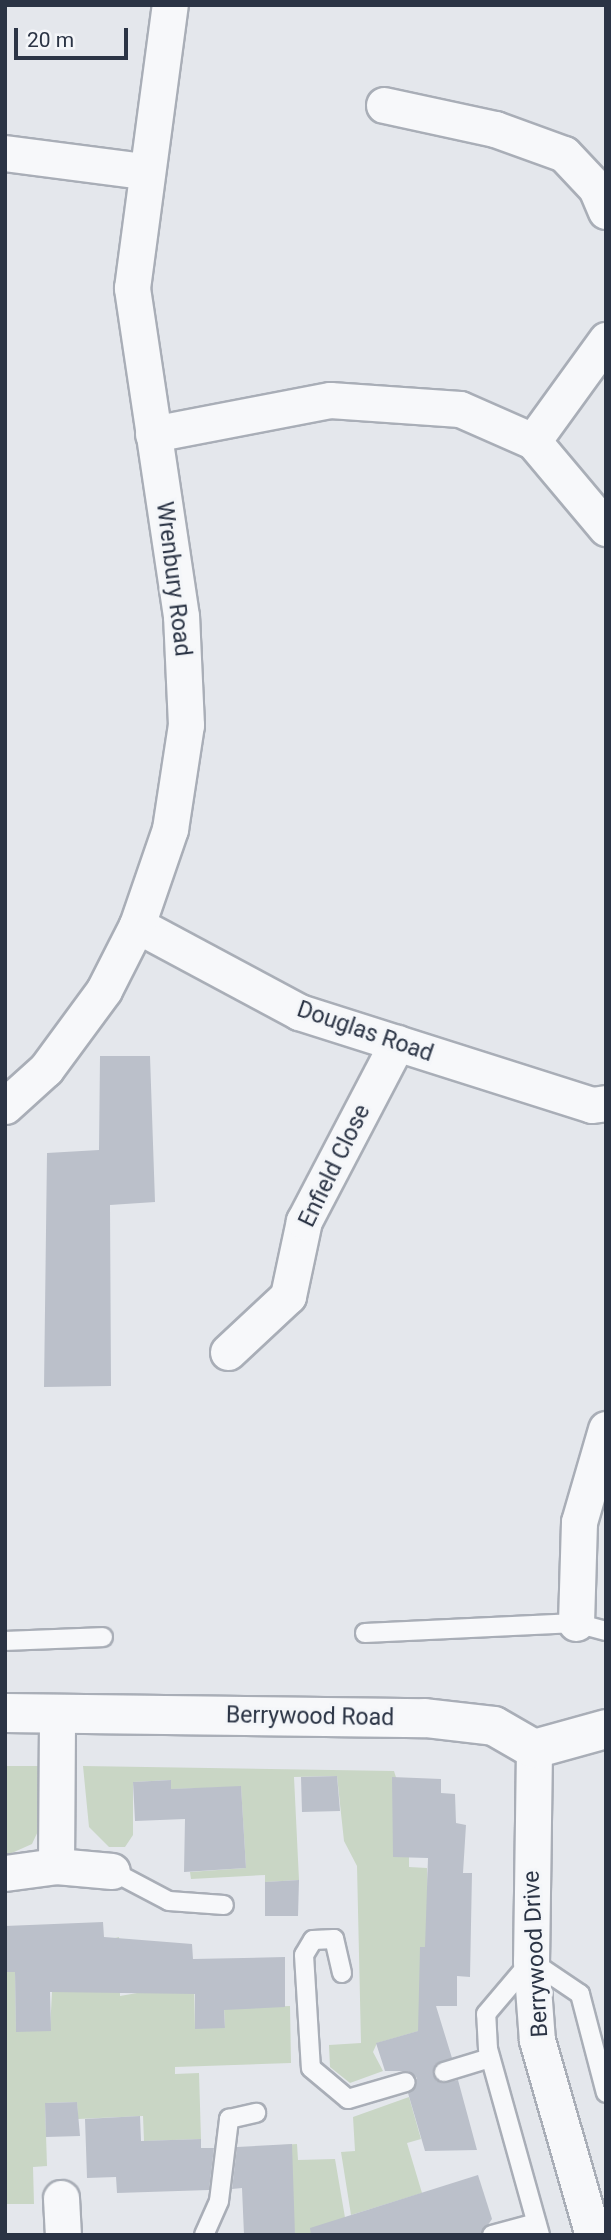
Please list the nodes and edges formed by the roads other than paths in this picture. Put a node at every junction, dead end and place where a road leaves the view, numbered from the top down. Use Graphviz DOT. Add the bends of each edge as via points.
graph roads {
  1 [pos="170,5"];
  2 [pos="384,104"];
  3 [pos="5,153"];
  4 [pos="144,171"];
  5 [pos="606,211"];
  6 [pos="606,340"];
  7 [pos="153,433"];
  8 [pos="533,442"];
  9 [pos="606,528"];
  10 [pos="137,925"];
  11 [pos="397,1043"];
  12 [pos="606,1103"];
  13 [pos="5,1106"];
  14 [pos="228,1352"];
  15 [pos="606,1429"];
  16 [pos="591,1627"];
  17 [pos="365,1633"];
  18 [pos="103,1637"];
  19 [pos="5,1642"];
  20 [pos="5,1713"];
  21 [pos="57,1713"];
  22 [pos="606,1729"];
  23 [pos="534,1749"];
  24 [pos="56,1866"];
  25 [pos="112,1871"];
  26 [pos="5,1873"];
  27 [pos="223,1905"];
  28 [pos="531,1961"];
  29 [pos="342,1973"];
  30 [pos="598,2030"];
  31 [pos="490,2058"];
  32 [pos="444,2072"];
  33 [pos="406,2082"];
  34 [pos="606,2093"];
  35 [pos="256,2113"];
  36 [pos="61,2198"];
  37 [pos="538,2229"];
  38 [pos="63,2235"];
  39 [pos="204,2235"];
  40 [pos="492,2235"];
  41 [pos="593,2235"];
  1 -- 4 [label="street, Wrenbury Road"];
  2 -- 5 [label="street" via="495,129 564,154 596,188"];
  3 -- 4 [label="street"];
  4 -- 7 [label="street, Wrenbury Road" via="132,288"];
  6 -- 8 [label="street"];
  7 -- 8 [label="street" via="330,400 398,400 460,409"];
  7 -- 10 [label="street, Wrenbury Road" via="181,616 186,725 170,829"];
  8 -- 9 [label="street"];
  10 -- 11 [label="street, Douglas Road" via="299,1012"];
  10 -- 13 [label="street, Wrenbury Road" via="104,990 46,1069"];
  11 -- 12 [label="street, Douglas Road" via="592,1105"];
  11 -- 14 [label="street, Enfield Close" via="304,1221 288,1296"];
  15 -- 16 [label="street" via="579,1521"];
  16 -- 17 [label="lane"];
  18 -- 19 [label="lane"];
  20 -- 21 [label="street, Berrywood Road"];
  21 -- 23 [label="street, Berrywood Road" via="425,1718 494,1726"];
  21 -- 24 [label="street"];
  22 -- 23 [label="street"];
  23 -- 28 [label="street, Berrywood Drive"];
  24 -- 25 [label="street"];
  24 -- 26 [label="street"];
  25 -- 27 [label="lane" via="169,1901"];
  28 -- 30 [label="lane" via="580,1994"];
  28 -- 31 [label="lane" via="486,2014"];
  28 -- 41 [label="street, Berrywood Drive" via="537,2040"];
  29 -- 33 [label="lane" via="334,1939 313,1940 304,1955 311,2068 348,2099"];
  30 -- 34 [label="lane"];
  31 -- 32 [label="lane"];
  31 -- 37 [label="lane"];
  35 -- 39 [label="lane" via="229,2119 219,2201"];
  36 -- 38 [label="street"];
  37 -- 40 [label="lane"];
}
